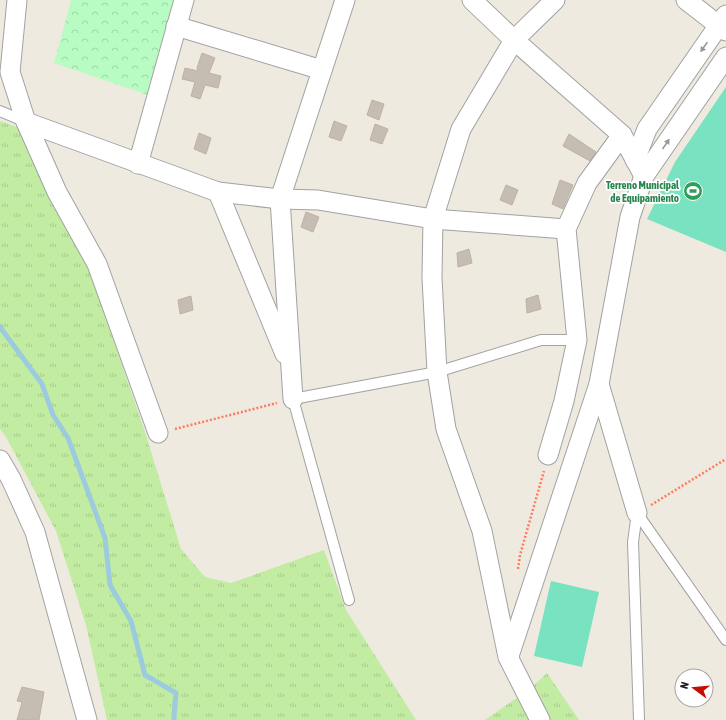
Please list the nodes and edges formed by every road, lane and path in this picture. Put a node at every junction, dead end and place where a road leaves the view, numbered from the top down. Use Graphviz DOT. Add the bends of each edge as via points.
graph roads {
  1 [pos="17,0"];
  2 [pos="184,0"];
  3 [pos="345,0"];
  4 [pos="472,0"];
  5 [pos="555,0"];
  6 [pos="686,0"];
  7 [pos="724,23"];
  8 [pos="176,26"];
  9 [pos="514,40"];
  10 [pos="726,57"];
  11 [pos="322,70"];
  12 [pos="0,110"];
  13 [pos="26,122"];
  14 [pos="622,135"];
  15 [pos="635,160"];
  16 [pos="138,164"];
  17 [pos="644,176"];
  18 [pos="218,192"];
  19 [pos="280,199"];
  20 [pos="433,219"];
  21 [pos="566,229"];
  22 [pos="577,340"];
  23 [pos="291,369"];
  24 [pos="438,372"];
  25 [pos="599,384"];
  26 [pos="293,399"];
  27 [pos="158,433"];
  28 [pos="548,455"];
  29 [pos="726,459"];
  30 [pos="0,460"];
  31 [pos="637,513"];
  32 [pos="349,600"];
  33 [pos="726,640"];
  34 [pos="508,657"];
  35 [pos="87,720"];
  36 [pos="540,720"];
  37 [pos="639,720"];
  1 -- 13 [label="street" via="10,72"];
  2 -- 8 [label="street"];
  3 -- 11 [label="street"];
  4 -- 9 [label="street"];
  5 -- 9 [label="street"];
  6 -- 7 [label="street"];
  7 -- 15 [label="street, one-way" via="646,129"];
  8 -- 11 [label="street"];
  8 -- 16 [label="street"];
  9 -- 14 [label="street"];
  9 -- 20 [label="street" via="461,129"];
  17 -- 10 [label="street, one-way"];
  11 -- 19 [label="street"];
  12 -- 13 [label="lane"];
  13 -- 16 [label="street"];
  13 -- 27 [label="street" via="58,192 97,264"];
  14 -- 15 [label="street"];
  14 -- 21 [label="street" via="587,183"];
  15 -- 17 [label="street"];
  16 -- 18 [label="street"];
  17 -- 25 [label="street" via="630,217"];
  18 -- 19 [label="street"];
  18 -- 23 [label="street"];
  19 -- 20 [label="street" via="318,200"];
  19 -- 23 [label="street"];
  20 -- 21 [label="street"];
  20 -- 24 [label="street" via="432,278"];
  21 -- 22 [label="street"];
  22 -- 24 [label="lane" via="541,340"];
  22 -- 28 [label="street" via="564,401"];
  23 -- 26 [label="street"];
  24 -- 26 [label="lane"];
  24 -- 34 [label="street" via="446,429 482,531"];
  25 -- 31 [label="street"];
  25 -- 34 [label="street"];
  26 -- 27 [label="path"];
  26 -- 32 [label="lane"];
  29 -- 31 [label="path"];
  30 -- 35 [label="street" via="35,532"];
  31 -- 33 [label="lane"];
  31 -- 37 [label="lane" via="633,542"];
  34 -- 36 [label="street"];
}
